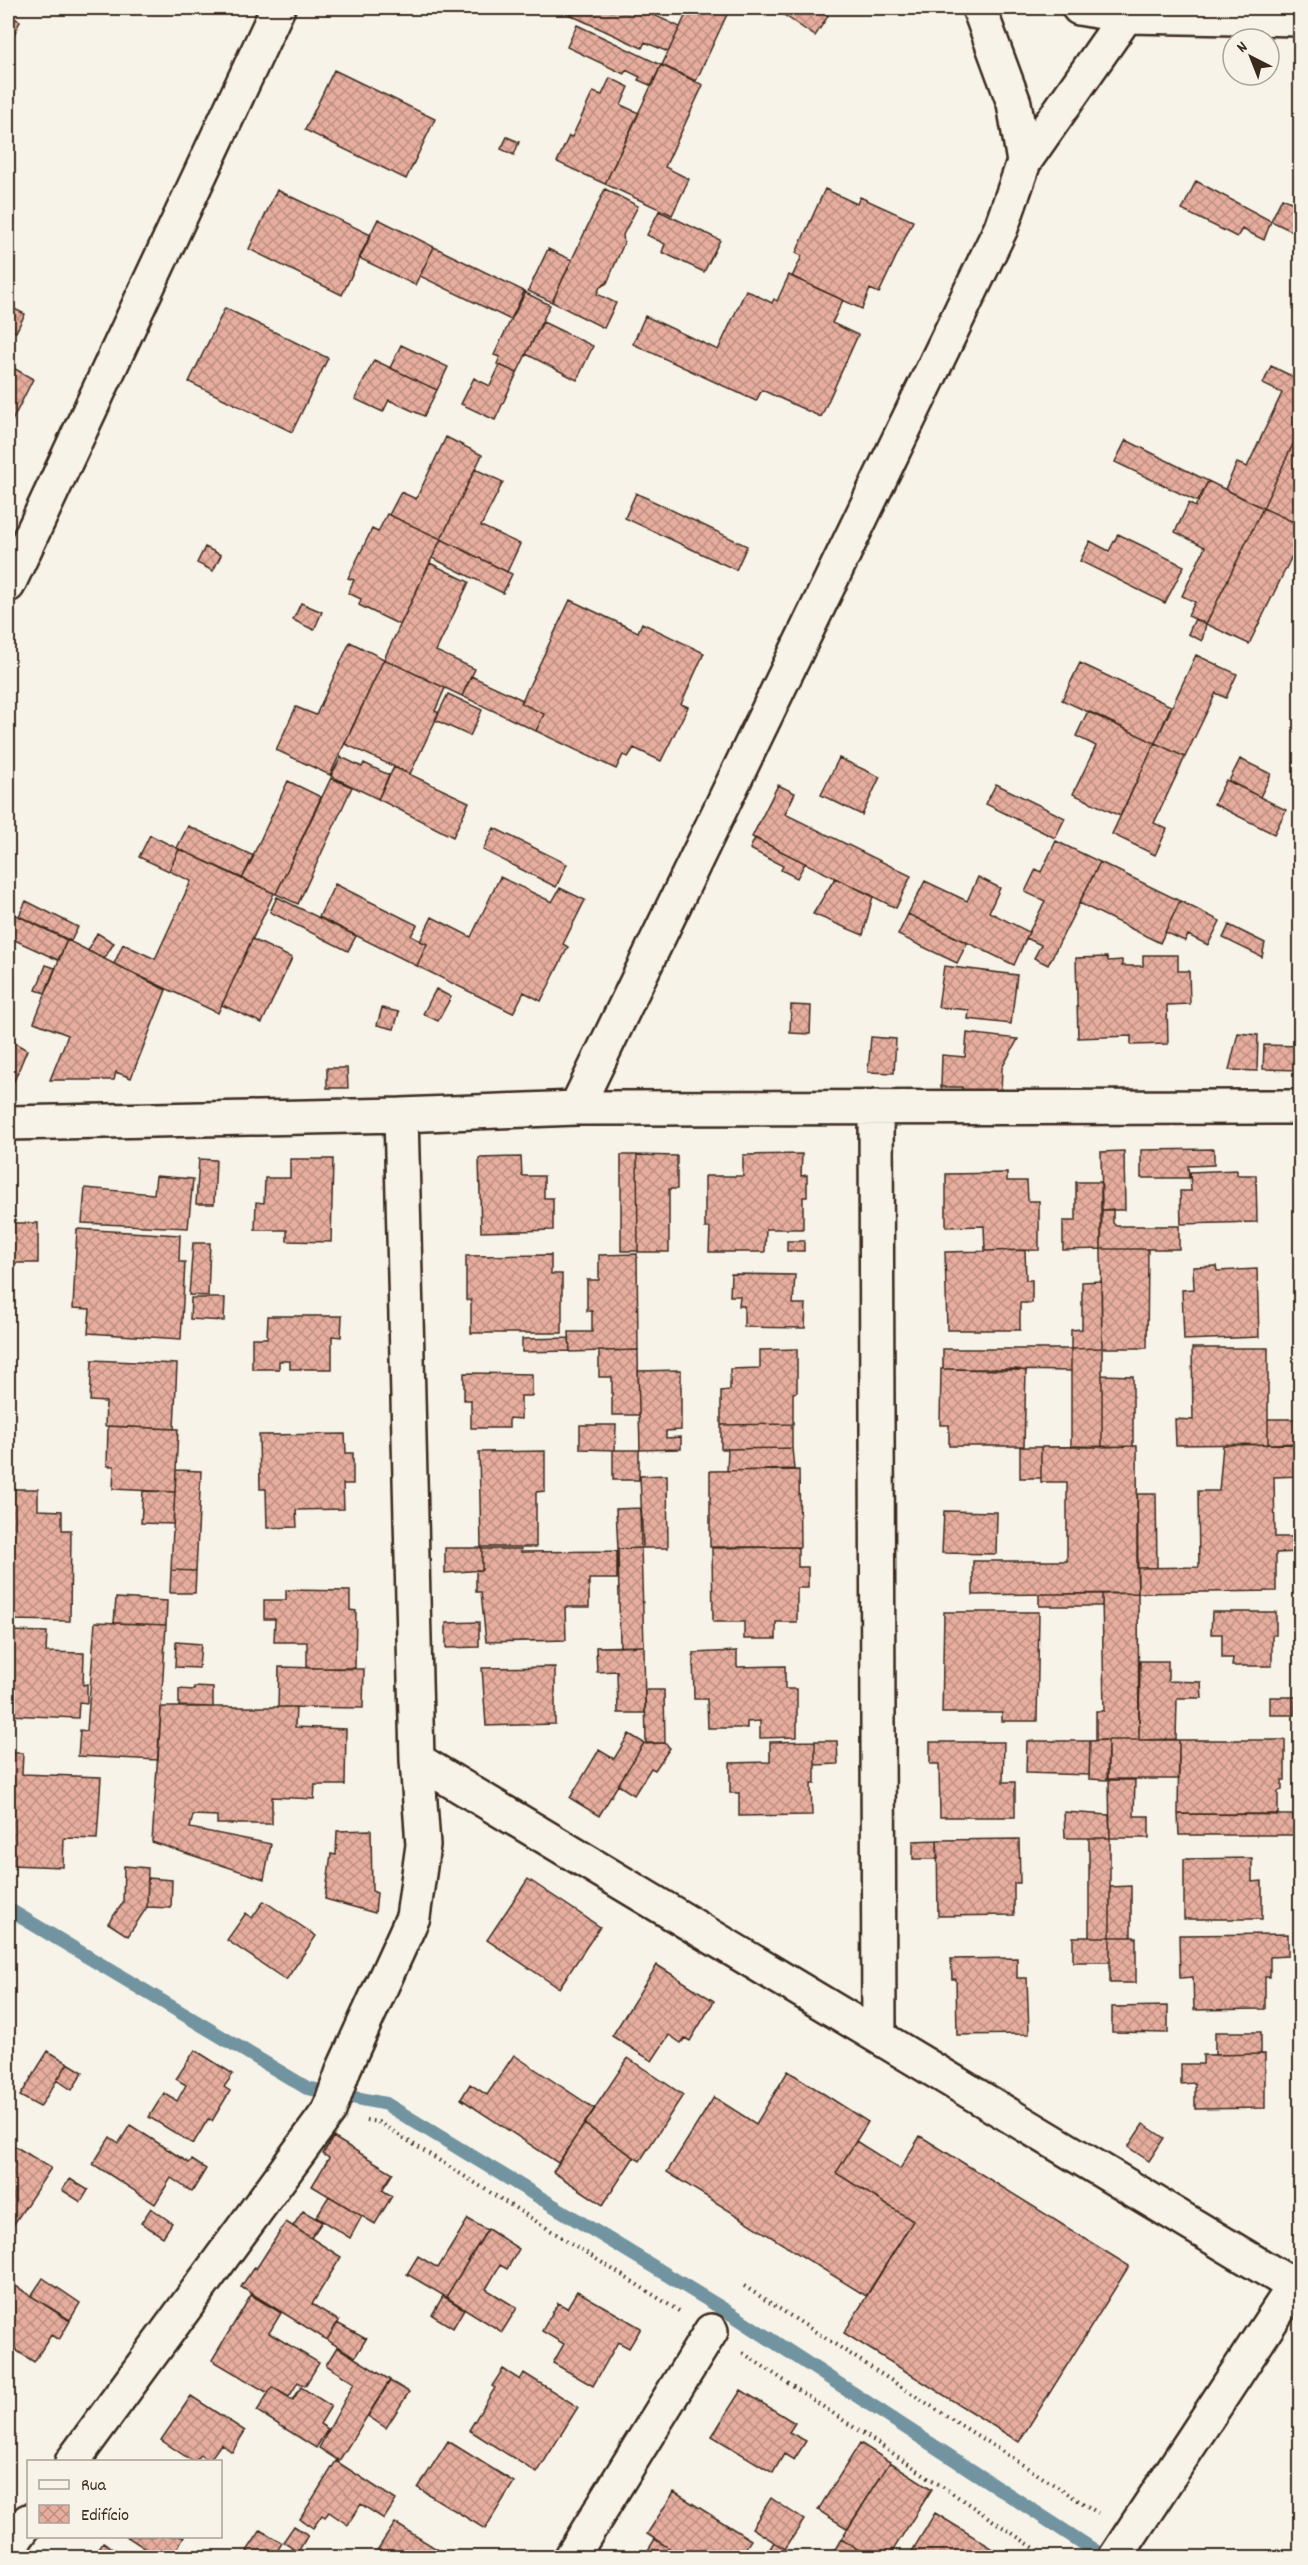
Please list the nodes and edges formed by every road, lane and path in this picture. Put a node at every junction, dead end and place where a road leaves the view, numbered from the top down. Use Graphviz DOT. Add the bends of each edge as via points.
graph roads {
  1 [pos="278,8"];
  2 [pos="979,8"];
  3 [pos="1079,8"];
  4 [pos="1126,16"];
  5 [pos="1300,19"];
  6 [pos="1024,162"];
  7 [pos="8,585"];
  8 [pos="876,1107"];
  9 [pos="1300,1107"];
  10 [pos="576,1108"];
  11 [pos="401,1115"];
  12 [pos="8,1123"];
  13 [pos="417,1760"];
  14 [pos="879,2037"];
  15 [pos="1298,2283"];
  16 [pos="744,2286"];
  17 [pos="711,2331"];
  18 [pos="73,2460"];
  19 [pos="27,2522"];
  20 [pos="1123,2546"];
  21 [pos="8,2549"];
  22 [pos="571,2558"];
  1 -- 7 [label="street"];
  2 -- 6 [label="street" via="1014,104"];
  3 -- 4 [label="street"];
  4 -- 5 [label="street"];
  4 -- 6 [label="street"];
  6 -- 10 [label="street" via="1001,228"];
  8 -- 9 [label="street"];
  8 -- 10 [label="street"];
  8 -- 14 [label="street"];
  10 -- 11 [label="street"];
  11 -- 12 [label="street"];
  11 -- 13 [label="street"];
  13 -- 14 [label="street"];
  13 -- 18 [label="street" via="423,1845 413,1917 344,2067 329,2111"];
  14 -- 15 [label="street"];
  15 -- 20 [label="street"];
  16 -- 20 [label="path"];
  17 -- 22 [label="street"];
  19 -- 21 [label="street"];
}
